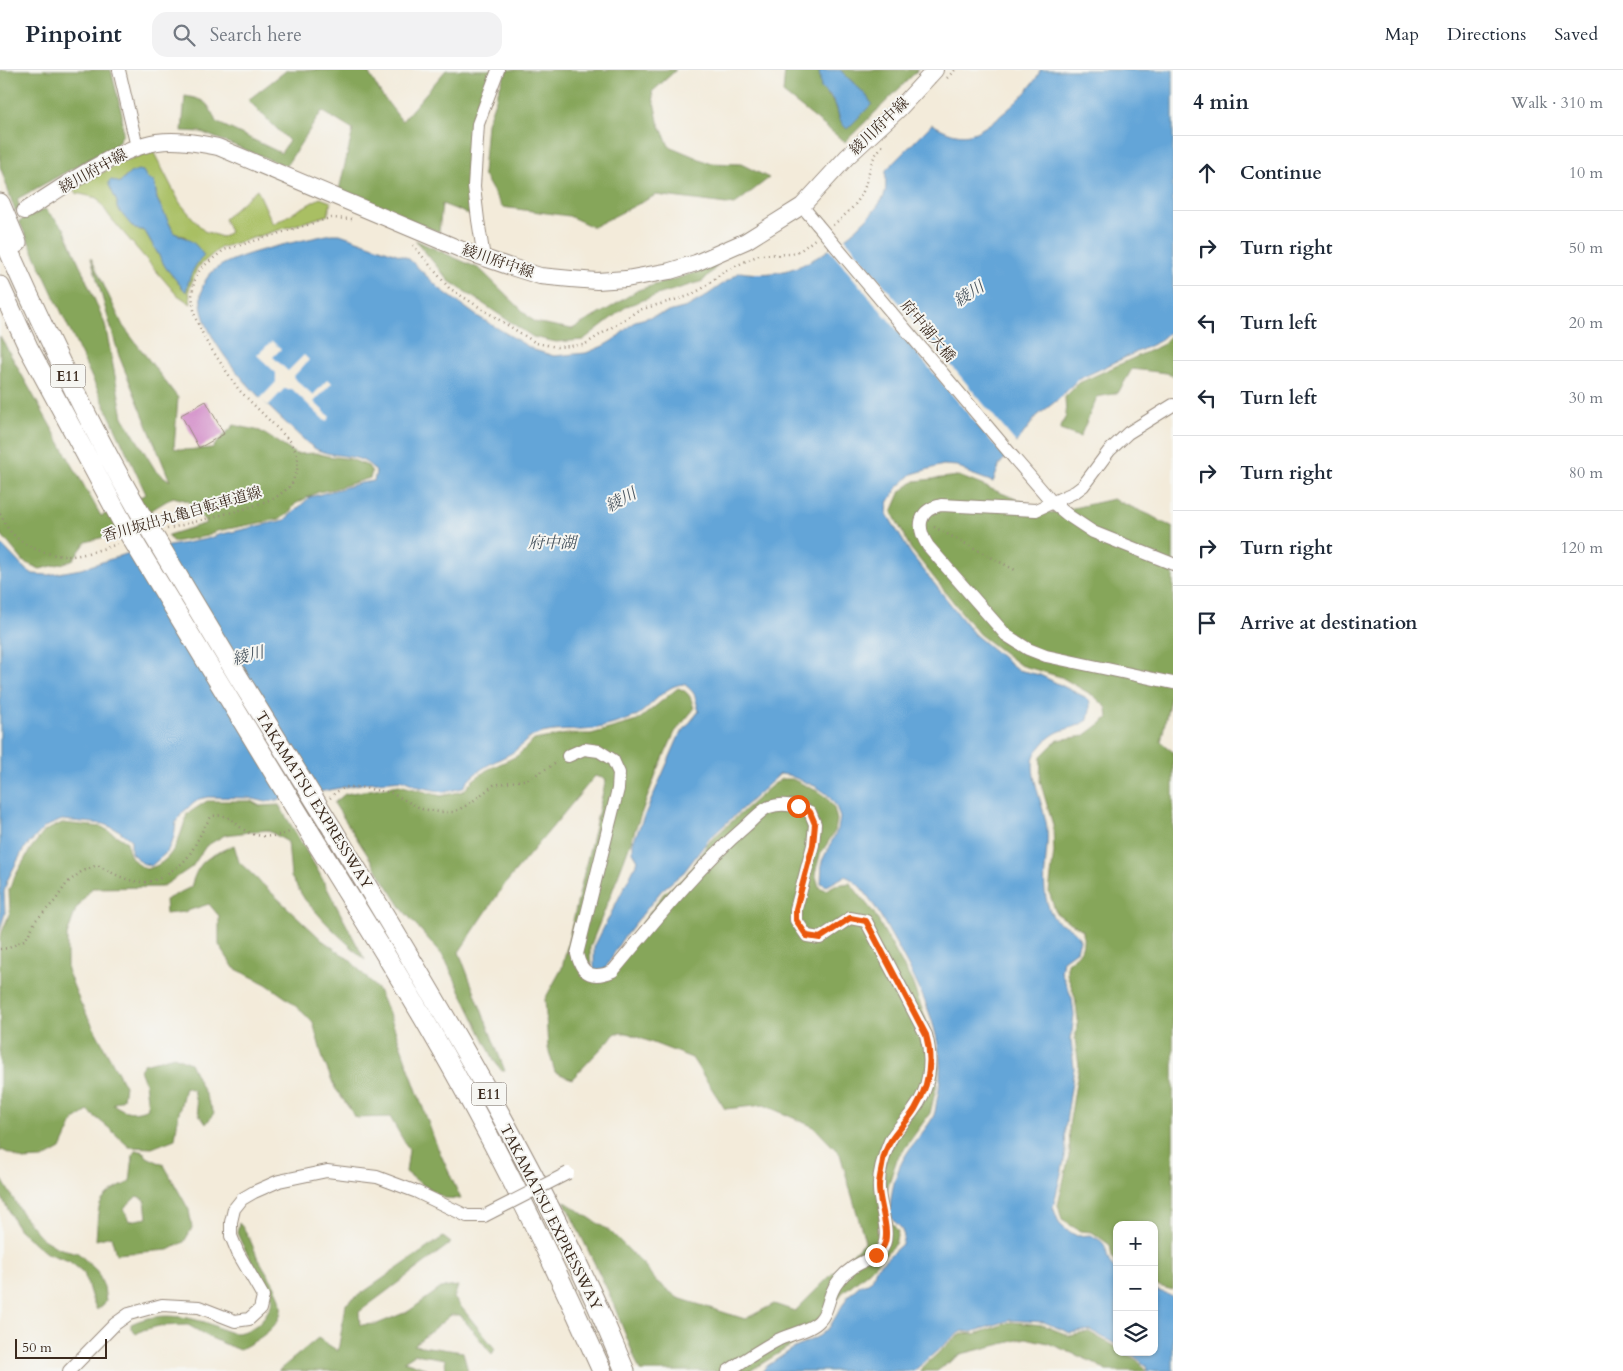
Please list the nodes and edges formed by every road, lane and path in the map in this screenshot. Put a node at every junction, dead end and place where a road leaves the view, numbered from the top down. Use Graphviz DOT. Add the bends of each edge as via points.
graph roads {
  1 [pos="119,70"];
  2 [pos="498,70"];
  3 [pos="935,70"];
  4 [pos="137,147"];
  5 [pos="872,159"];
  6 [pos="0,203"];
  7 [pos="802,206"];
  8 [pos="25,211"];
  9 [pos="354,219"];
  10 [pos="832,226"];
  11 [pos="0,231"];
  12 [pos="816,238"];
  13 [pos="405,242"];
  14 [pos="484,258"];
  15 [pos="0,286"];
  16 [pos="0,313"];
  17 [pos="46,332"];
  18 [pos="1173,405"];
  19 [pos="104,491"];
  20 [pos="1052,502"];
  21 [pos="0,514"];
  22 [pos="921,521"];
  23 [pos="161,530"];
  24 [pos="126,535"];
  25 [pos="1173,564"];
  26 [pos="1017,570"];
  27 [pos="1173,683"];
  28 [pos="568,756"];
  29 [pos="330,798"];
  30 [pos="296,829"];
  31 [pos="0,949"];
  32 [pos="568,1173"];
  33 [pos="69,1371"];
  34 [pos="602,1371"];
  35 [pos="625,1371"];
  36 [pos="728,1371"];
  1 -- 4 [label="street"];
  2 -- 14 [label="street" via="478,124 474,186"];
  3 -- 7 [label="main road, 綾川府中線"];
  4 -- 8 [label="main road, 綾川府中線" via="105,162"];
  4 -- 14 [label="main road, 綾川府中線" via="179,141 218,147"];
  5 -- 10 [label="path" via="856,206"];
  6 -- 17 [label="highway" via="34,284"];
  7 -- 14 [label="main road, 綾川府中線" via="723,252 696,263 640,277 597,281 540,276"];
  7 -- 20 [label="street, 府中湖大橋, bridge"];
  9 -- 23 [label="path, 香川坂出丸亀自転車道線" via="330,218 224,250 200,269 192,296 194,317 238,390 291,442 298,457 297,470 291,486 275,498"];
  11 -- 17 [label="highway, TAKAMATSU EXPRESSWAY / E11"];
  12 -- 13 [label="path" via="792,254 759,255 722,272 689,296 639,310 584,345 557,347 536,343 449,288 414,245"];
  15 -- 19 [label="highway, TAKAMATSU EXPRESSWAY / E11"];
  16 -- 19 [label="highway"];
  17 -- 35 [label="highway, TAKAMATSU EXPRESSWAY / E11, bridge" via="121,481 479,1075 585,1279"];
  18 -- 20 [label="street" via="1128,433 1075,492"];
  19 -- 24 [label="highway, TAKAMATSU EXPRESSWAY / E11"];
  20 -- 22 [label="street" via="1036,510 941,504 932,507"];
  20 -- 25 [label="street, 府中湖大橋" via="1093,532"];
  21 -- 24 [label="path, 香川坂出丸亀自転車道線" via="10,530 26,544 44,552 72,556 92,552"];
  22 -- 26 [label="path"];
  22 -- 27 [label="street" via="922,536 928,546 1006,635 1046,656"];
  24 -- 34 [label="highway, TAKAMATSU EXPRESSWAY / E11, bridge" via="398,975 462,1086 528,1211"];
  28 -- 29 [label="path" via="528,779 494,785 454,812 422,809 391,793 359,787 346,787"];
  28 -- 36 [label="street" via="584,749 599,751 612,760 618,773 618,789 577,954 580,965 589,973 601,976 613,971 676,897 767,808 798,806 810,812 815,824 796,920 807,936 820,938 850,918 866,921 926,1035 930,1052 929,1072 923,1093 915,1109 891,1139 884,1157 878,1188 885,1231 884,1246 838,1282 820,1320 803,1331 776,1340"];
  30 -- 31 [label="path" via="280,836 264,837 246,831 230,818 212,816 185,861 166,876 149,883 134,882 97,866 81,872 67,883 36,920 26,939"];
  32 -- 33 [label="street, bridge" via="484,1216 467,1216 417,1192 377,1178 327,1171 279,1181 254,1192 234,1209 231,1236 263,1296 260,1309 249,1319 235,1321 199,1307 162,1305 129,1314"];
}
